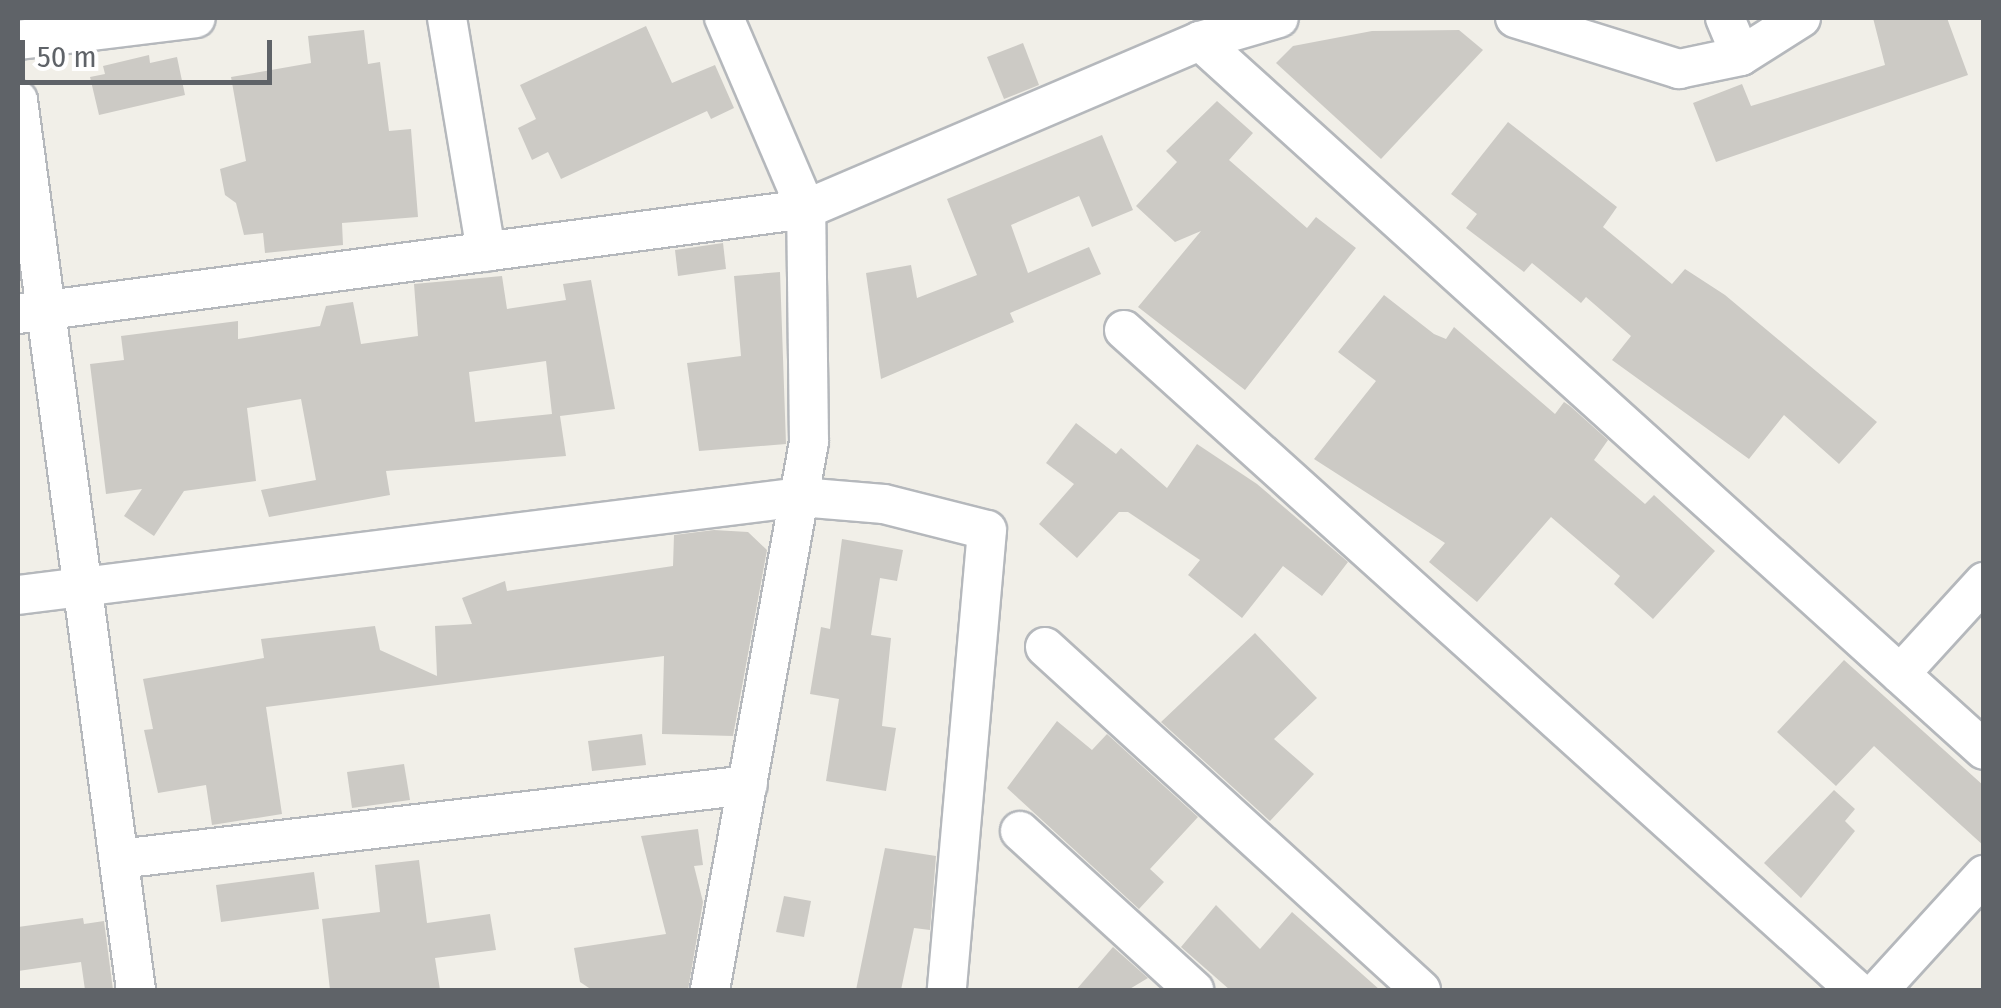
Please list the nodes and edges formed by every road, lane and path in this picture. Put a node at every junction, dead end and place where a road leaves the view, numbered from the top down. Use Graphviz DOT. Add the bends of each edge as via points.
graph roads {
  1 [pos="196,18"];
  2 [pos="447,18"];
  3 [pos="724,18"];
  4 [pos="1278,18"];
  5 [pos="1515,18"];
  6 [pos="1725,18"];
  7 [pos="1801,18"];
  8 [pos="1202,29"];
  9 [pos="18,40"];
  10 [pos="1741,56"];
  11 [pos="18,100"];
  12 [pos="806,209"];
  13 [pos="486,252"];
  14 [pos="32,313"];
  15 [pos="1124,330"];
  16 [pos="800,497"];
  17 [pos="1984,582"];
  18 [pos="82,587"];
  19 [pos="18,595"];
  20 [pos="1045,647"];
  21 [pos="1900,674"];
  22 [pos="1984,750"];
  23 [pos="748,785"];
  24 [pos="1020,832"];
  25 [pos="119,859"];
  26 [pos="1984,875"];
  27 [pos="136,990"];
  28 [pos="710,990"];
  29 [pos="948,990"];
  30 [pos="1194,990"];
  31 [pos="1420,990"];
  32 [pos="1856,990"];
  33 [pos="1879,990"];
  1 -- 9 [label="street"];
  2 -- 13 [label="street"];
  3 -- 12 [label="street"];
  4 -- 8 [label="street"];
  5 -- 10 [label="street" via="1679,70"];
  6 -- 10 [label="street"];
  7 -- 10 [label="street"];
  8 -- 12 [label="street"];
  8 -- 21 [label="street"];
  11 -- 14 [label="street"];
  12 -- 13 [label="street"];
  12 -- 16 [label="street" via="809,442"];
  13 -- 14 [label="street"];
  14 -- 18 [label="street"];
  15 -- 32 [label="street"];
  16 -- 18 [label="street"];
  16 -- 23 [label="street"];
  16 -- 29 [label="street" via="884,504 986,530"];
  17 -- 21 [label="street"];
  18 -- 19 [label="street"];
  18 -- 25 [label="street"];
  20 -- 31 [label="street"];
  21 -- 22 [label="street"];
  23 -- 25 [label="street"];
  23 -- 28 [label="street"];
  24 -- 30 [label="street"];
  25 -- 27 [label="street"];
  26 -- 33 [label="street"];
}
